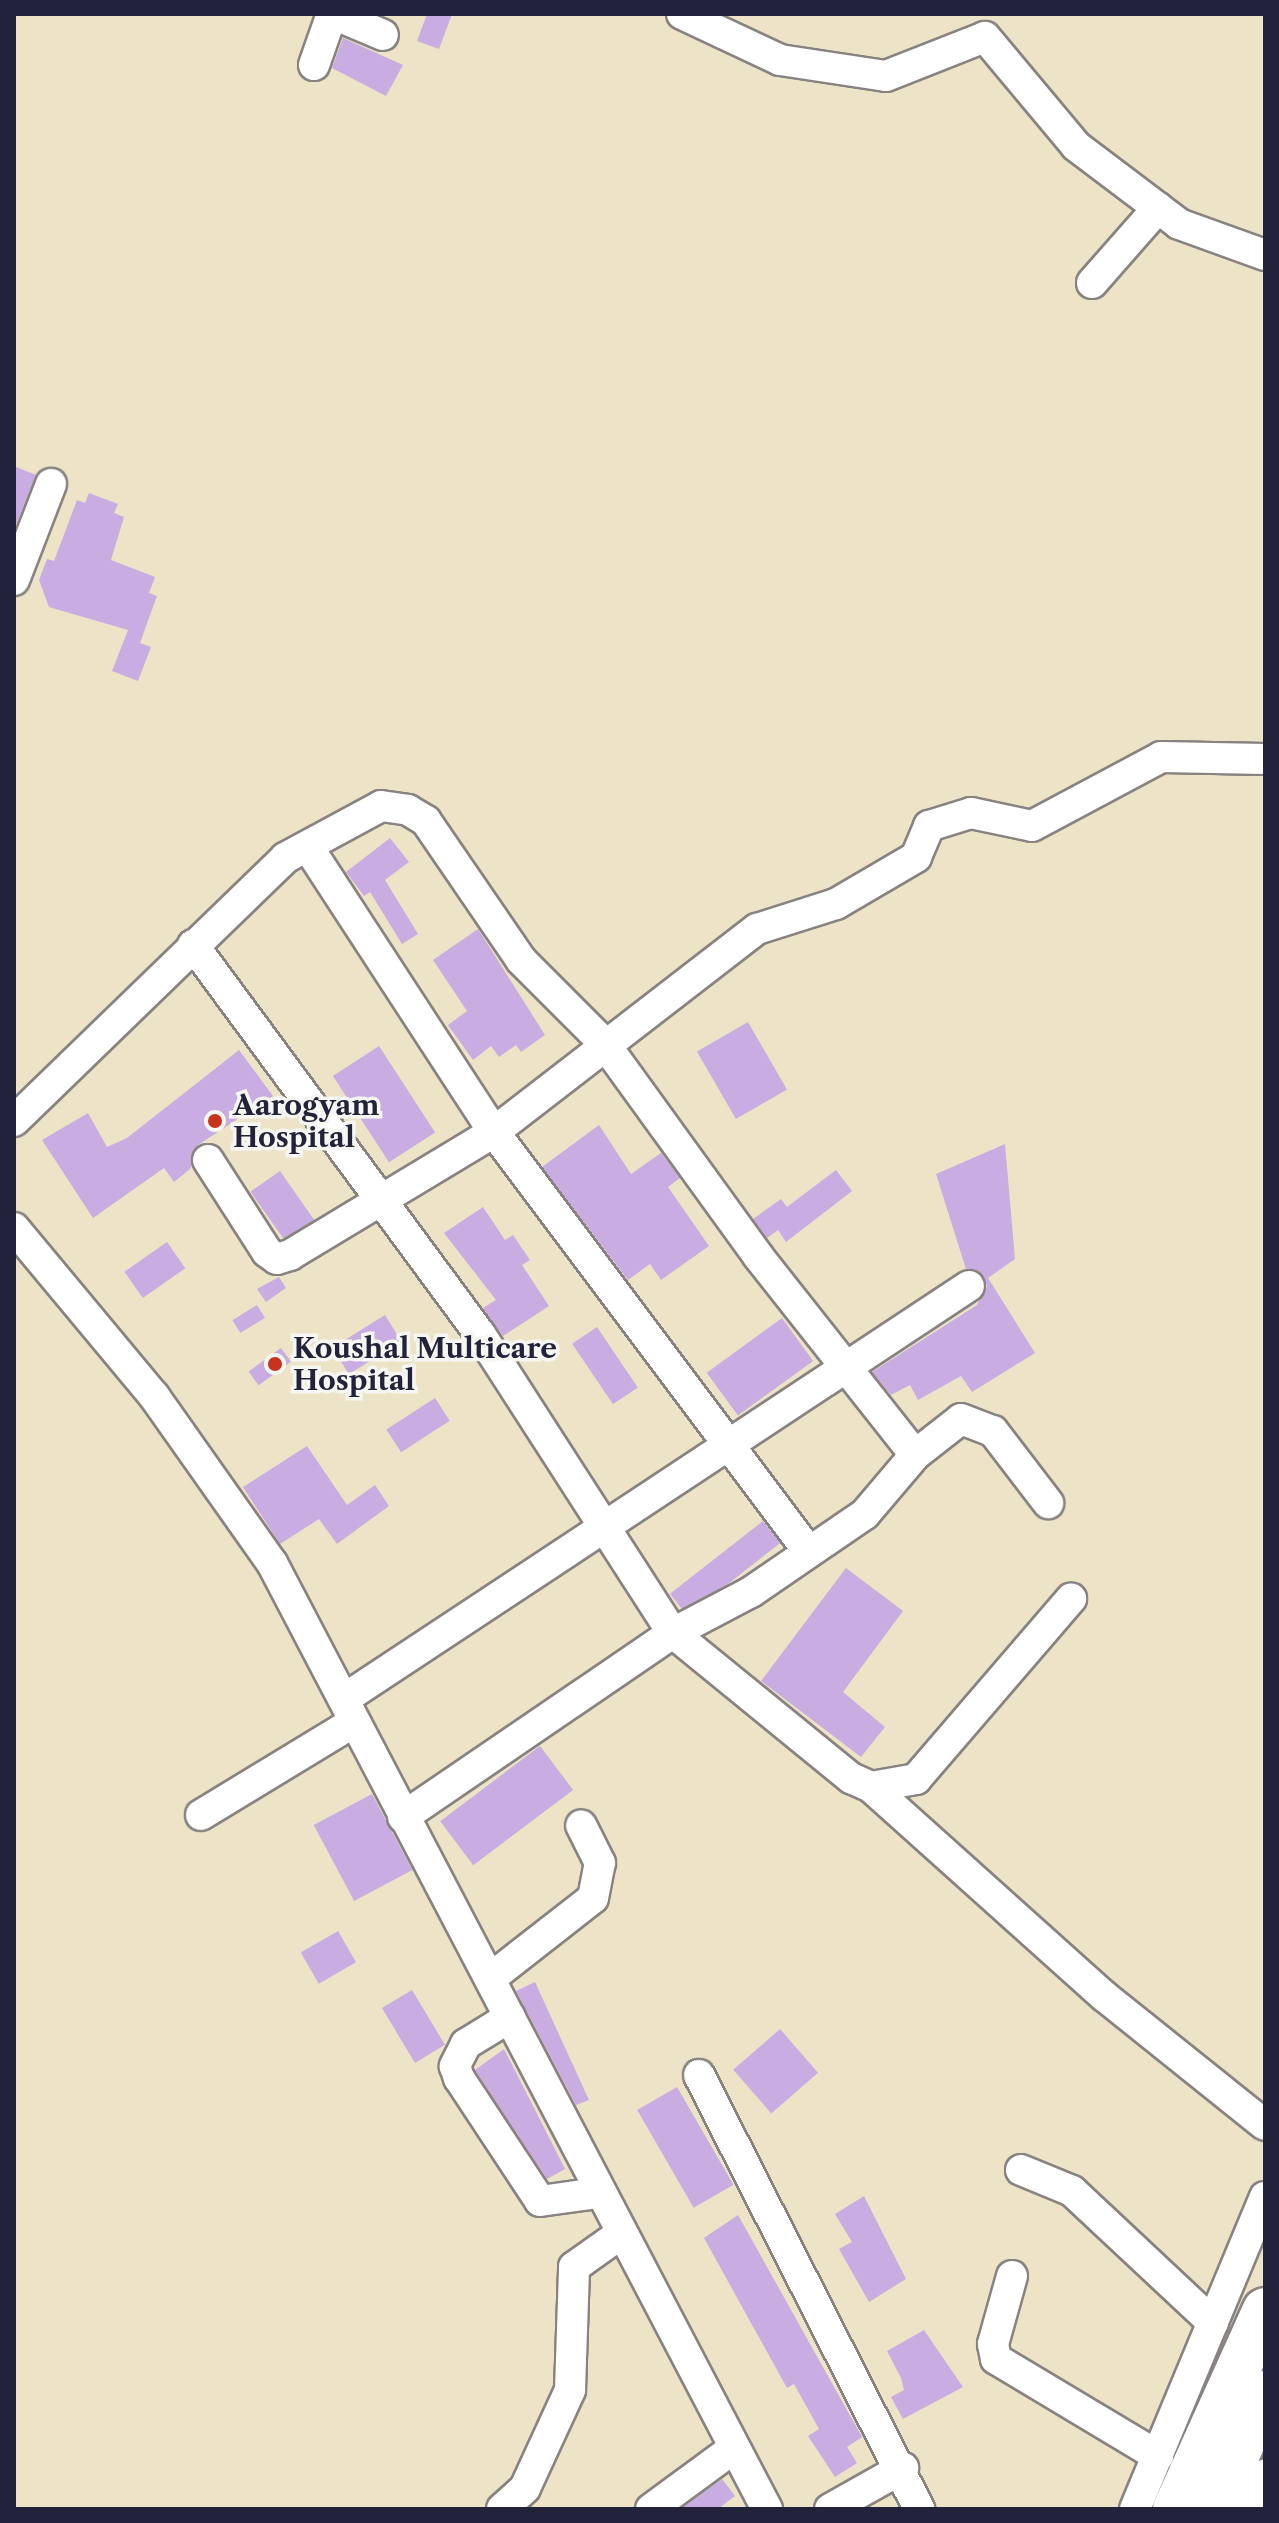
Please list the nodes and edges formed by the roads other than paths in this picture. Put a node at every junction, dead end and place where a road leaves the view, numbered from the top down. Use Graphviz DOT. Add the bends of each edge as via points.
graph roads {
  1 [pos="333,14"];
  2 [pos="682,14"];
  3 [pos="383,35"];
  4 [pos="314,65"];
  5 [pos="1158,208"];
  6 [pos="1265,255"];
  7 [pos="1092,283"];
  8 [pos="51,484"];
  9 [pos="14,580"];
  10 [pos="1265,759"];
  11 [pos="308,847"];
  12 [pos="193,945"];
  13 [pos="604,1043"];
  14 [pos="14,1121"];
  15 [pos="494,1132"];
  16 [pos="208,1160"];
  17 [pos="382,1203"];
  18 [pos="14,1228"];
  19 [pos="969,1286"];
  20 [pos="843,1365"];
  21 [pos="728,1444"];
  22 [pos="915,1455"];
  23 [pos="1048,1503"];
  24 [pos="606,1529"];
  25 [pos="809,1552"];
  26 [pos="1071,1599"];
  27 [pos="673,1633"];
  28 [pos="349,1711"];
  29 [pos="871,1787"];
  30 [pos="201,1815"];
  31 [pos="403,1817"];
  32 [pos="581,1825"];
  33 [pos="492,1977"];
  34 [pos="510,2017"];
  35 [pos="699,2075"];
  36 [pos="1265,2125"];
  37 [pos="1021,2170"];
  38 [pos="598,2193"];
  39 [pos="1265,2197"];
  40 [pos="619,2235"];
  41 [pos="1012,2276"];
  42 [pos="1265,2310"];
  43 [pos="1213,2323"];
  44 [pos="1265,2393"];
  45 [pos="734,2448"];
  46 [pos="1158,2456"];
  47 [pos="903,2468"];
  48 [pos="1265,2474"];
  49 [pos="502,2509"];
  50 [pos="651,2509"];
  51 [pos="767,2509"];
  52 [pos="830,2509"];
  53 [pos="919,2509"];
  54 [pos="1135,2509"];
  55 [pos="1175,2509"];
  56 [pos="1213,2509"];
  57 [pos="1249,2509"];
  1 -- 3 [label="street"];
  1 -- 4 [label="street"];
  2 -- 5 [label="street" via="780,60 886,76 985,37 1076,146"];
  5 -- 6 [label="street" via="1179,224"];
  5 -- 7 [label="street"];
  8 -- 9 [label="street"];
  10 -- 13 [label="street" via="1161,757 1032,826 971,813 929,826 916,857 836,904 757,929"];
  11 -- 12 [label="street" via="285,858"];
  11 -- 13 [label="street" via="381,806 426,821 521,960"];
  11 -- 15 [label="street"];
  12 -- 14 [label="street"];
  12 -- 17 [label="street"];
  13 -- 15 [label="street"];
  13 -- 20 [label="street"];
  15 -- 17 [label="street"];
  15 -- 21 [label="street"];
  16 -- 17 [label="street" via="277,1259"];
  17 -- 24 [label="street" via="480,1334"];
  18 -- 28 [label="street" via="204,1463 272,1563"];
  19 -- 20 [label="street"];
  20 -- 21 [label="street"];
  20 -- 22 [label="street"];
  21 -- 24 [label="street"];
  21 -- 25 [label="street"];
  22 -- 23 [label="street" via="961,1419 981,1420"];
  22 -- 25 [label="street" via="865,1514"];
  24 -- 27 [label="street"];
  24 -- 28 [label="street"];
  25 -- 27 [label="street"];
  26 -- 29 [label="street" via="916,1779"];
  27 -- 29 [label="street"];
  27 -- 31 [label="street"];
  28 -- 30 [label="street"];
  28 -- 31 [label="street"];
  29 -- 36 [label="street" via="1104,1996"];
  31 -- 33 [label="street"];
  32 -- 33 [label="street" via="600,1863 593,1898"];
  33 -- 34 [label="street"];
  34 -- 38 [label="street"];
  34 -- 38 [label="street" via="466,2044 455,2066 459,2078 540,2201"];
  35 -- 47 [label="street"];
  37 -- 43 [label="street" via="1072,2191"];
  38 -- 40 [label="street"];
  39 -- 43 [label="street"];
  40 -- 45 [label="street"];
  40 -- 49 [label="street" via="574,2267 570,2390 525,2488"];
  41 -- 46 [label="street" via="993,2344 996,2359"];
  42 -- 55 [label="highway"];
  43 -- 46 [label="street"];
  44 -- 56 [label="highway"];
  45 -- 50 [label="street"];
  45 -- 51 [label="street"];
  46 -- 54 [label="street"];
  47 -- 52 [label="street"];
  47 -- 53 [label="street"];
  48 -- 57 [label="street"];
}
